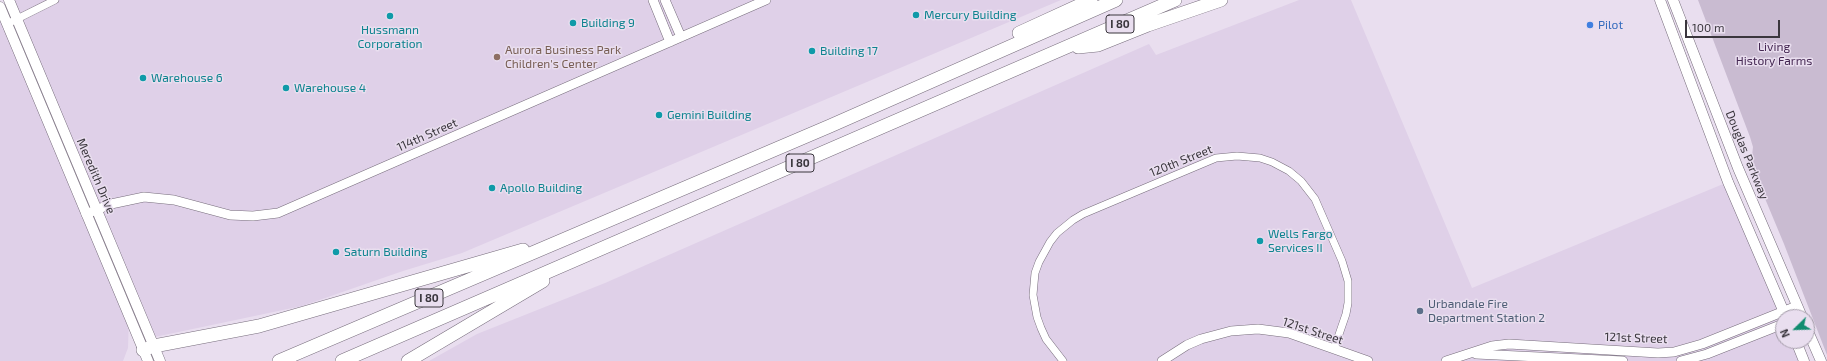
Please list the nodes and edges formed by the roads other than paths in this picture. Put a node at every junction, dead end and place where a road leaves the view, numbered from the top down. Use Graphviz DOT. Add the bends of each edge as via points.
graph roads {
  1 [pos="9,0"];
  2 [pos="55,0"];
  3 [pos="652,0"];
  4 [pos="665,0"];
  5 [pos="766,0"];
  6 [pos="1092,0"];
  7 [pos="1116,0"];
  8 [pos="1175,0"];
  9 [pos="1221,0"];
  10 [pos="1660,0"];
  11 [pos="1673,0"];
  12 [pos="0,7"];
  13 [pos="17,20"];
  14 [pos="7,24"];
  15 [pos="681,37"];
  16 [pos="670,42"];
  17 [pos="1066,48"];
  18 [pos="830,126"];
  19 [pos="96,209"];
  20 [pos="86,214"];
  21 [pos="579,234"];
  22 [pos="590,254"];
  23 [pos="1797,306"];
  24 [pos="1783,309"];
  25 [pos="1792,309"];
  26 [pos="1798,309"];
  27 [pos="1775,318"];
  28 [pos="1775,327"];
  29 [pos="1815,347"];
  30 [pos="1334,349"];
  31 [pos="1799,349"];
  32 [pos="149,352"];
  33 [pos="1467,354"];
  34 [pos="160,361"];
  35 [pos="279,361"];
  36 [pos="342,361"];
  37 [pos="408,361"];
  38 [pos="1063,361"];
  39 [pos="1162,361"];
  40 [pos="1368,361"];
  41 [pos="1446,361"];
  42 [pos="1623,361"];
  43 [pos="1681,361"];
  44 [pos="1804,361"];
  45 [pos="1821,361"];
  1 -- 13 [label="main road, Meredith Drive"];
  2 -- 13 [label="street"];
  3 -- 16 [label="street"];
  4 -- 15 [label="street"];
  5 -- 15 [label="street, 114th Street"];
  6 -- 18 [label="highway" via="922,78"];
  7 -- 18 [label="highway, I 80"];
  8 -- 17 [label="highway, I 80"];
  9 -- 17 [label="highway" via="1098,45"];
  10 -- 24 [label="main road" via="1728,182"];
  11 -- 23 [label="main road, Douglas Parkway" via="1738,168"];
  12 -- 14 [label="main road, Meredith Drive"];
  13 -- 14 [label="street"];
  13 -- 19 [label="main road, Meredith Drive"];
  14 -- 20 [label="main road, Meredith Drive"];
  15 -- 16 [label="street, 114th Street"];
  16 -- 19 [label="street, 114th Street" via="278,213 230,215 174,200 144,197"];
  17 -- 22 [label="highway, I 80"];
  18 -- 21 [label="highway, I 80"];
  19 -- 20 [label="street, 114th Street"];
  19 -- 32 [label="main road, Meredith Drive"];
  20 -- 32 [label="main road, Meredith Drive"];
  21 -- 32 [label="highway" via="259,326"];
  21 -- 35 [label="highway, I 80"];
  22 -- 36 [label="highway, I 80"];
  22 -- 37 [label="highway"];
  23 -- 25 [label="street, 121st Street"];
  23 -- 26 [label="main road, Douglas Parkway"];
  27 -- 33 [label="street, 121st Street" via="1674,352 1509,344"];
  28 -- 43 [label="street" via="1707,354"];
  29 -- 45 [label="main road"];
  30 -- 38 [label="street, 120th Street" via="1346,314 1348,281 1320,209 1309,190 1289,171 1260,158 1237,156 1216,158 1082,214 1066,225 1050,242 1039,262 1034,284 1034,306 1046,339"];
  30 -- 39 [label="street, 121st Street" via="1266,329 1231,330 1201,338"];
  30 -- 40 [label="street, 121st Street"];
  31 -- 44 [label="main road"];
  32 -- 34 [label="main road, Meredith Drive"];
  33 -- 41 [label="street, 121st Street"];
  33 -- 42 [label="street, 121st Street"];
}
